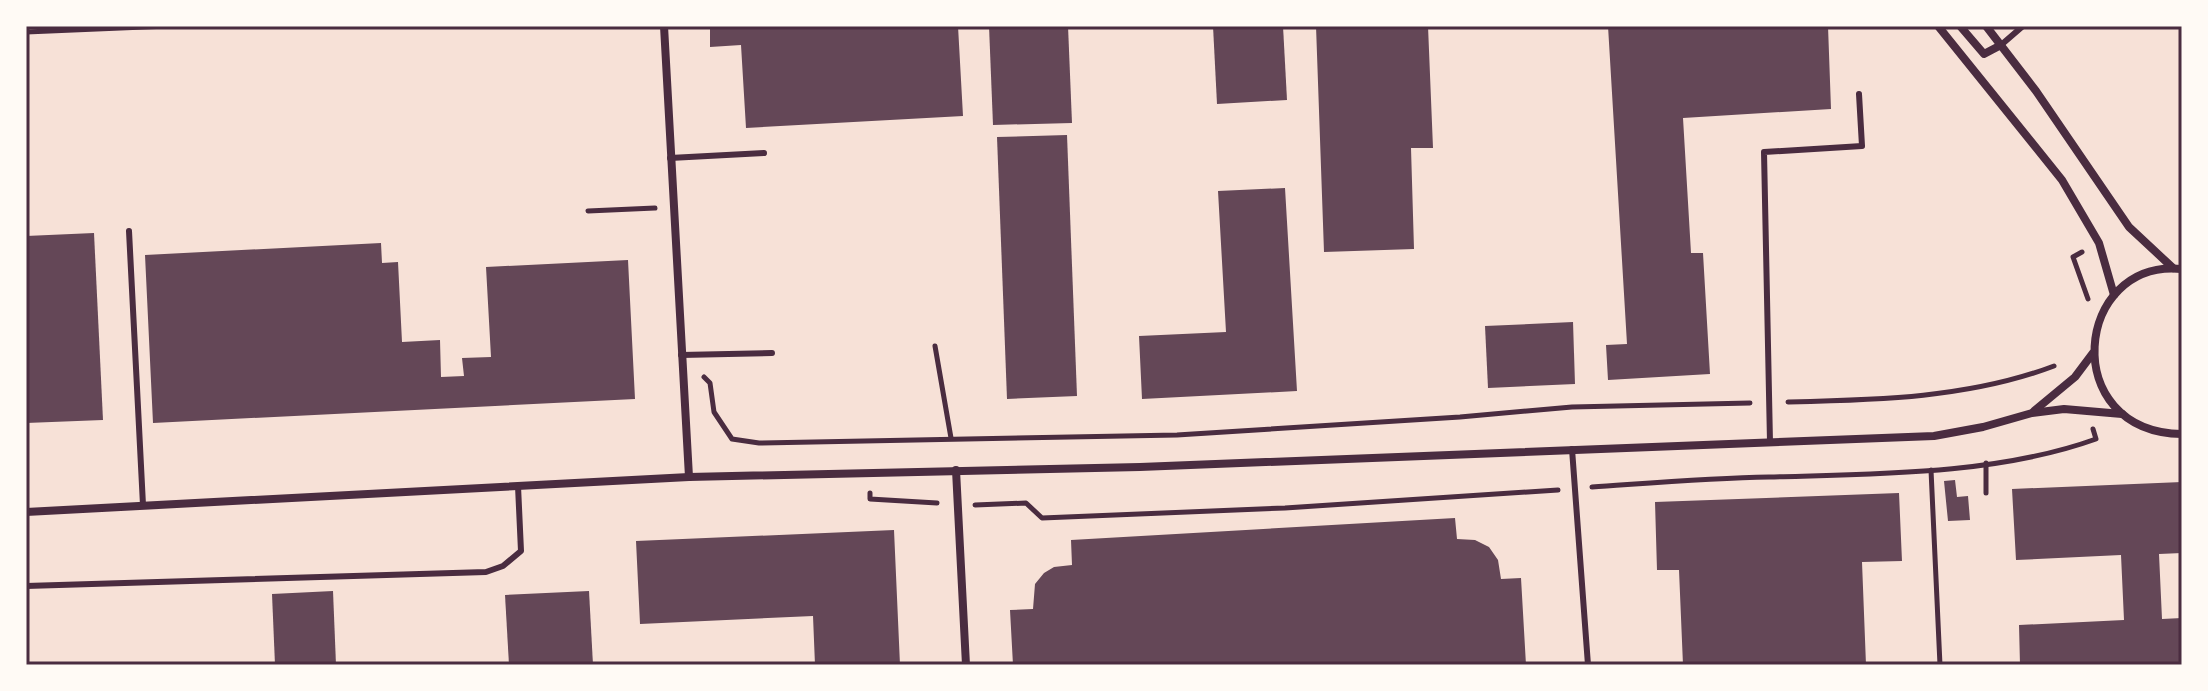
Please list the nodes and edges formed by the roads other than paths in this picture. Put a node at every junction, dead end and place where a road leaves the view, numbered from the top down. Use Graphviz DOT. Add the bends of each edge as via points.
graph roads {
  1 [pos="664,26"];
  2 [pos="1938,26"];
  3 [pos="1960,26"];
  4 [pos="1986,26"];
  5 [pos="2023,26"];
  6 [pos="2001,45"];
  7 [pos="1859,94"];
  8 [pos="764,153"];
  9 [pos="670,158"];
  10 [pos="129,231"];
  11 [pos="2177,269"];
  12 [pos="2114,295"];
  13 [pos="772,353"];
  14 [pos="2093,353"];
  15 [pos="681,355"];
  16 [pos="2032,413"];
  17 [pos="2122,414"];
  18 [pos="2182,434"];
  19 [pos="1770,442"];
  20 [pos="1572,449"];
  21 [pos="956,470"];
  22 [pos="689,477"];
  23 [pos="518,486"];
  24 [pos="143,505"];
  25 [pos="26,512"];
  26 [pos="26,586"];
  27 [pos="966,665"];
  28 [pos="1588,665"];
  1 -- 9 [label="street"];
  2 -- 12 [label="street" via="2062,180 2099,243"];
  3 -- 6 [label="street" via="1984,54"];
  4 -- 6 [label="street"];
  5 -- 6 [label="lane"];
  6 -- 11 [label="street" via="2129,227"];
  7 -- 19 [label="lane" via="1862,146 1764,152"];
  8 -- 9 [label="lane"];
  9 -- 15 [label="street"];
  10 -- 24 [label="lane"];
  11 -- 12 [label="street" via="2151,272"];
  12 -- 14 [label="street" via="2102,312"];
  13 -- 15 [label="lane"];
  14 -- 16 [label="street" via="2075,377"];
  14 -- 17 [label="street" via="2106,397"];
  15 -- 22 [label="street"];
  16 -- 17 [label="street" via="2064,409"];
  16 -- 19 [label="street" via="1934,436"];
  17 -- 18 [label="street" via="2141,427"];
  19 -- 20 [label="street"];
  20 -- 21 [label="street"];
  20 -- 28 [label="lane"];
  21 -- 22 [label="street"];
  21 -- 27 [label="street"];
  22 -- 23 [label="street"];
  23 -- 24 [label="street"];
  23 -- 26 [label="lane" via="521,551 486,572"];
  24 -- 25 [label="street"];
}
